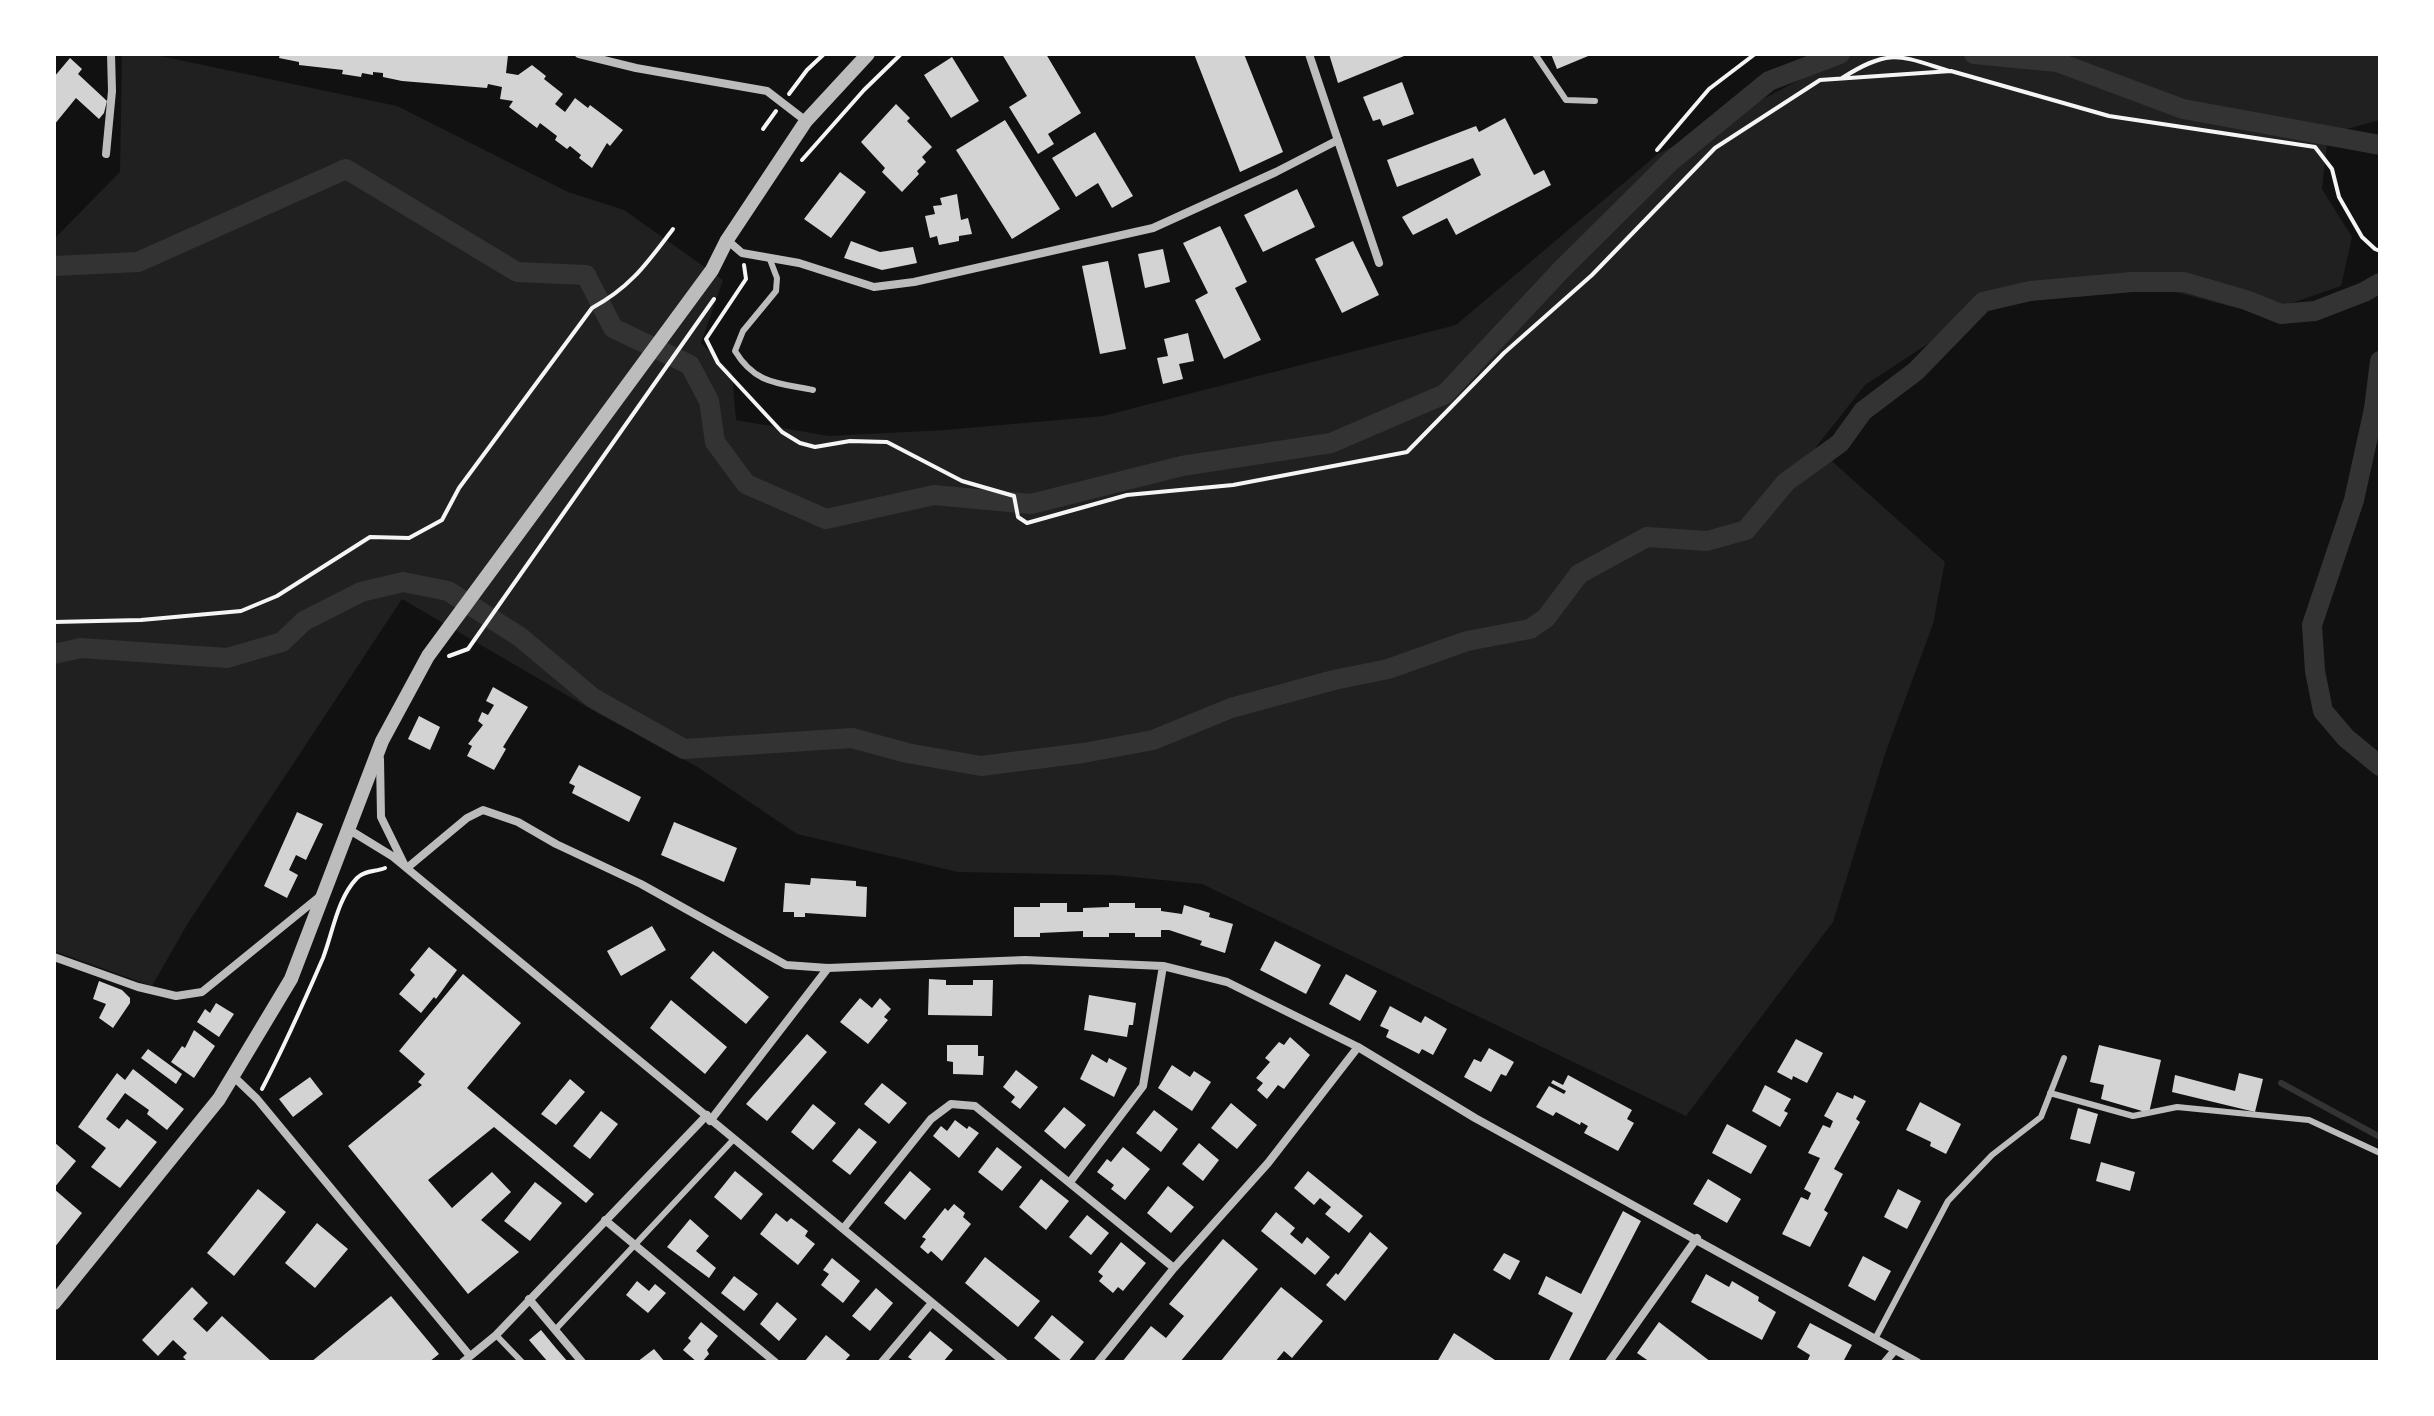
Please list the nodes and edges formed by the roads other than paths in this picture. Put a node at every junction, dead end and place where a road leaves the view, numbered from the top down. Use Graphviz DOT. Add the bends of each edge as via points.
graph roads {
  1 [pos="111,54"];
  2 [pos="579,54"];
  3 [pos="868,54"];
  4 [pos="1309,54"];
  5 [pos="1535,54"];
  6 [pos="1595,101"];
  7 [pos="806,121"];
  8 [pos="1338,140"];
  9 [pos="106,154"];
  10 [pos="727,240"];
  11 [pos="769,257"];
  12 [pos="1379,263"];
  13 [pos="813,390"];
  14 [pos="382,741"];
  15 [pos="347,828"];
  16 [pos="407,868"];
  17 [pos="323,894"];
  18 [pos="54,957"];
  19 [pos="1163,966"];
  20 [pos="828,968"];
  21 [pos="1358,1047"];
  22 [pos="2064,1058"];
  23 [pos="233,1076"];
  24 [pos="2050,1093"];
  25 [pos="708,1118"];
  26 [pos="733,1140"];
  27 [pos="2380,1153"];
  28 [pos="1070,1182"];
  29 [pos="605,1220"];
  30 [pos="843,1229"];
  31 [pos="1697,1238"];
  32 [pos="634,1246"];
  33 [pos="1174,1268"];
  34 [pos="529,1299"];
  35 [pos="54,1303"];
  36 [pos="931,1304"];
  37 [pos="555,1330"];
  38 [pos="496,1335"];
  39 [pos="1875,1339"];
  40 [pos="1895,1350"];
  41 [pos="466,1359"];
  42 [pos="522,1362"];
  43 [pos="582,1362"];
  44 [pos="775,1362"];
  45 [pos="882,1362"];
  46 [pos="1004,1362"];
  47 [pos="1098,1362"];
  48 [pos="1609,1362"];
  49 [pos="1885,1362"];
  50 [pos="1917,1362"];
  1 -- 9 [label="street"];
  2 -- 7 [label="street" via="767,91"];
  3 -- 7 [label="street"];
  4 -- 8 [label="street"];
  5 -- 6 [label="lane" via="1566,100"];
  7 -- 10 [label="street"];
  8 -- 11 [label="street" via="1153,228 914,282 874,287"];
  8 -- 12 [label="street"];
  10 -- 11 [label="street" via="742,253"];
  10 -- 14 [label="street" via="712,270 428,656"];
  11 -- 13 [label="lane" via="776,291 743,331 735,351 756,376"];
  14 -- 15 [label="street"];
  14 -- 16 [label="street" via="381,817"];
  15 -- 16 [label="street"];
  15 -- 17 [label="street"];
  16 -- 20 [label="street" via="483,810 641,884 786,965"];
  16 -- 25 [label="street"];
  17 -- 18 [label="street" via="202,992 176,996"];
  17 -- 23 [label="street" via="291,979"];
  19 -- 20 [label="street" via="1025,960"];
  19 -- 21 [label="street" via="1227,982"];
  19 -- 28 [label="street" via="1143,1086"];
  20 -- 25 [label="street"];
  21 -- 31 [label="street" via="1475,1118"];
  21 -- 33 [label="street" via="1268,1163"];
  22 -- 24 [label="lane"];
  23 -- 35 [label="street"];
  23 -- 41 [label="street"];
  24 -- 27 [label="lane" via="2133,1116 2177,1107 2309,1120"];
  24 -- 39 [label="lane" via="2041,1117 1992,1155 1948,1201"];
  25 -- 26 [label="street"];
  25 -- 29 [label="street"];
  26 -- 30 [label="street"];
  26 -- 32 [label="lane"];
  28 -- 30 [label="street" via="975,1106 951,1104 931,1119"];
  28 -- 33 [label="street"];
  29 -- 32 [label="street"];
  29 -- 34 [label="street"];
  30 -- 36 [label="street"];
  31 -- 39 [label="street"];
  31 -- 48 [label="street"];
  32 -- 37 [label="lane"];
  32 -- 44 [label="street"];
  33 -- 47 [label="street"];
  34 -- 37 [label="street"];
  34 -- 38 [label="street"];
  36 -- 45 [label="street"];
  36 -- 46 [label="street"];
  37 -- 43 [label="street"];
  38 -- 41 [label="street"];
  38 -- 42 [label="lane"];
  39 -- 40 [label="street"];
  40 -- 49 [label="street"];
  40 -- 50 [label="street"];
}
